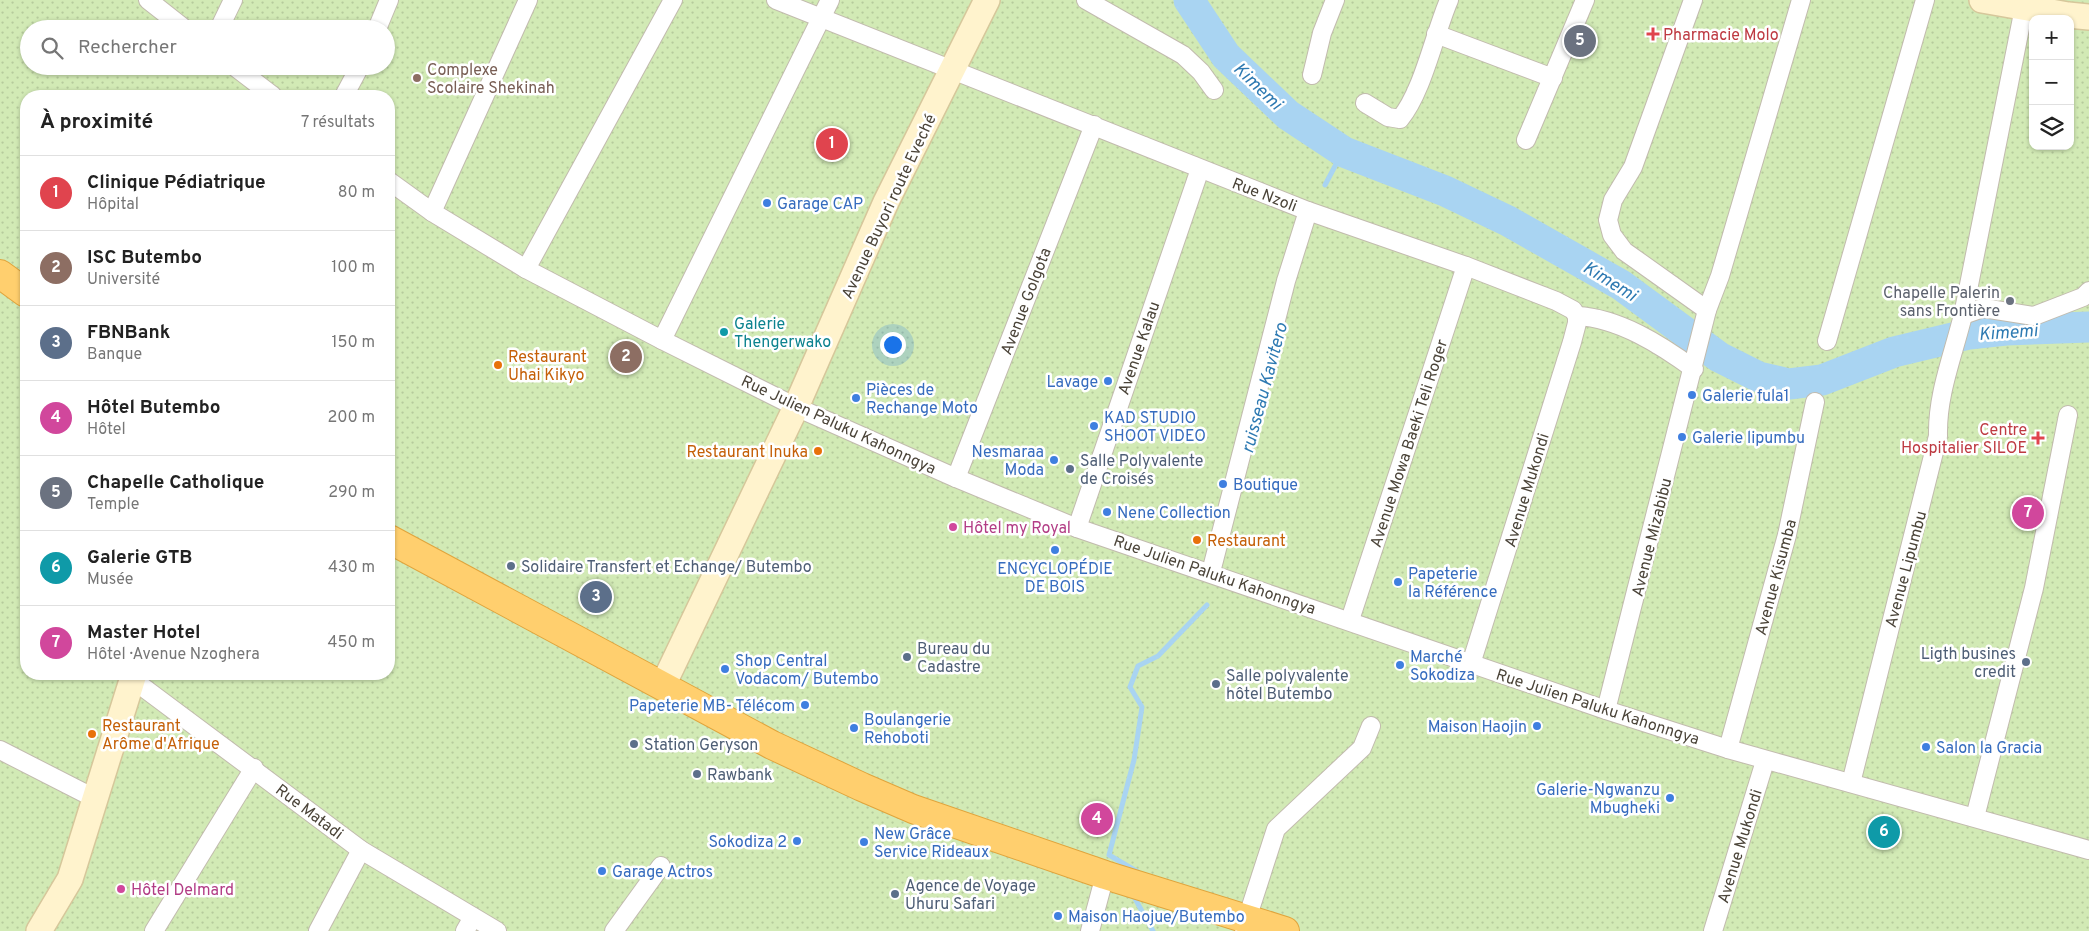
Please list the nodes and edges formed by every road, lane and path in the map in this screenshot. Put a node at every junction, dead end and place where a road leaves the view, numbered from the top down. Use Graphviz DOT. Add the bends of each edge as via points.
graph roads {
  1 [pos="148,0"];
  2 [pos="233,0"];
  3 [pos="389,0"];
  4 [pos="528,0"];
  5 [pos="673,0"];
  6 [pos="776,0"];
  7 [pos="830,0"];
  8 [pos="987,0"];
  9 [pos="1086,0"];
  10 [pos="1335,0"];
  11 [pos="1449,0"];
  12 [pos="1585,0"];
  13 [pos="1693,0"];
  14 [pos="1801,0"];
  15 [pos="1925,0"];
  16 [pos="1982,0"];
  17 [pos="2024,8"];
  18 [pos="822,16"];
  19 [pos="2089,17"];
  20 [pos="174,20"];
  21 [pos="223,20"];
  22 [pos="381,20"];
  23 [pos="1436,34"];
  24 [pos="953,70"];
  25 [pos="246,75"];
  26 [pos="355,75"];
  27 [pos="1312,75"];
  28 [pos="1553,78"];
  29 [pos="265,90"];
  30 [pos="347,90"];
  31 [pos="1214,90"];
  32 [pos="1365,103"];
  33 [pos="1094,125"];
  34 [pos="1526,140"];
  35 [pos="1200,169"];
  36 [pos="395,185"];
  37 [pos="1308,211"];
  38 [pos="432,212"];
  39 [pos="1466,266"];
  40 [pos="526,269"];
  41 [pos="0,274"];
  42 [pos="20,289"];
  43 [pos="2089,291"];
  44 [pos="1707,314"];
  45 [pos="1963,315"];
  46 [pos="1577,316"];
  47 [pos="662,340"];
  48 [pos="1827,341"];
  49 [pos="1694,367"];
  50 [pos="1814,402"];
  51 [pos="796,407"];
  52 [pos="2068,415"];
  53 [pos="956,478"];
  54 [pos="1077,528"];
  55 [pos="395,542"];
  56 [pos="1211,572"];
  57 [pos="1350,620"];
  58 [pos="1471,664"];
  59 [pos="132,680"];
  60 [pos="138,680"];
  61 [pos="662,685"];
  62 [pos="1606,710"];
  63 [pos="1371,726"];
  64 [pos="1728,749"];
  65 [pos="0,750"];
  66 [pos="1765,761"];
  67 [pos="254,768"];
  68 [pos="1851,783"];
  69 [pos="96,799"];
  70 [pos="1975,817"];
  71 [pos="361,850"];
  72 [pos="2089,850"];
  73 [pos="661,866"];
  74 [pos="1106,876"];
  75 [pos="469,924"];
  76 [pos="1245,925"];
  77 [pos="39,931"];
  78 [pos="154,931"];
  79 [pos="318,931"];
  80 [pos="497,931"];
  81 [pos="614,931"];
  82 [pos="1090,931"];
  83 [pos="1285,931"];
  84 [pos="1713,931"];
  1 -- 20 [label="street"];
  2 -- 21 [label="street"];
  3 -- 22 [label="street"];
  4 -- 38 [label="street"];
  5 -- 40 [label="street"];
  6 -- 18 [label="street, Rue Nzoli"];
  7 -- 18 [label="street"];
  8 -- 24 [label="street, Avenue Buyori route Eveché"];
  9 -- 31 [label="street" via="1183,55"];
  10 -- 27 [label="street" via="1322,33"];
  11 -- 23 [label="street"];
  12 -- 28 [label="street"];
  13 -- 44 [label="street" via="1633,167 1613,200 1608,220 1612,236 1624,251"];
  14 -- 44 [label="street, Avenue Mizabibu"];
  15 -- 48 [label="street"];
  16 -- 17 [label="street"];
  17 -- 19 [label="street"];
  17 -- 45 [label="street, Avenue Lipumbu"];
  18 -- 24 [label="street, Rue Nzoli"];
  18 -- 47 [label="street"];
  23 -- 28 [label="street"];
  23 -- 32 [label="street" via="1415,94 1400,119 1388,117"];
  24 -- 33 [label="street, Rue Nzoli"];
  24 -- 51 [label="street, Avenue Buyori route Eveché" via="886,202"];
  25 -- 29 [label="street"];
  26 -- 30 [label="street"];
  28 -- 34 [label="street"];
  33 -- 35 [label="street, Rue Nzoli"];
  33 -- 53 [label="street, Avenue Golgota"];
  35 -- 37 [label="street, Rue Nzoli"];
  35 -- 54 [label="street, Avenue Kalau"];
  36 -- 38 [label="street, Rue Julien Paluku Kahonngya"];
  37 -- 39 [label="street, Rue Nzoli"];
  37 -- 56 [label="street" via="1281,299"];
  38 -- 40 [label="street, Rue Julien Paluku Kahonngya"];
  39 -- 46 [label="street, Rue Nzoli" via="1556,301 1573,310"];
  39 -- 57 [label="street, Avenue Mowa Baeki Teli Roger"];
  40 -- 47 [label="street, Rue Julien Paluku Kahonngya"];
  41 -- 42 [label="highway"];
  43 -- 45 [label="street" via="2083,297 2034,316 1983,308"];
  44 -- 49 [label="street, Avenue Mizabibu"];
  45 -- 68 [label="street, Avenue Lipumbu" via="1954,355 1947,368 1937,416 1938,436 1913,541"];
  46 -- 49 [label="street" via="1602,320 1636,334"];
  46 -- 58 [label="street, Avenue Mukondi" via="1572,342"];
  47 -- 51 [label="street, Rue Julien Paluku Kahonngya"];
  49 -- 62 [label="street, Avenue Mizabibu"];
  50 -- 64 [label="street, Avenue Kisumba" via="1788,535"];
  51 -- 53 [label="street, Rue Julien Paluku Kahonngya"];
  51 -- 61 [label="street, Avenue Buyori route Eveché"];
  52 -- 70 [label="street" via="2034,588"];
  53 -- 54 [label="street, Rue Julien Paluku Kahonngya"];
  54 -- 56 [label="street, Rue Julien Paluku Kahonngya"];
  55 -- 61 [label="highway"];
  56 -- 57 [label="street, Rue Julien Paluku Kahonngya"];
  57 -- 58 [label="street, Rue Julien Paluku Kahonngya"];
  58 -- 62 [label="street, Rue Julien Paluku Kahonngya"];
  59 -- 69 [label="street"];
  60 -- 67 [label="street, Rue Matadi"];
  61 -- 74 [label="highway" via="772,745 887,798"];
  62 -- 64 [label="street, Rue Julien Paluku Kahonngya"];
  63 -- 76 [label="street" via="1362,748 1276,830"];
  64 -- 66 [label="street, Rue Julien Paluku Kahonngya"];
  65 -- 69 [label="street"];
  66 -- 68 [label="street, Rue Julien Paluku Kahonngya"];
  66 -- 84 [label="street, Avenue Mukondi"];
  67 -- 71 [label="street, Rue Matadi"];
  67 -- 78 [label="street"];
  68 -- 70 [label="street, Rue Julien Paluku Kahonngya"];
  69 -- 77 [label="street" via="70,880"];
  70 -- 72 [label="street, Rue Julien Paluku Kahonngya"];
  71 -- 75 [label="street, Rue Matadi"];
  71 -- 79 [label="street"];
  73 -- 81 [label="street"];
  74 -- 76 [label="highway"];
  74 -- 82 [label="street"];
  75 -- 80 [label="street, Rue Matadi"];
  76 -- 83 [label="highway"];
}
